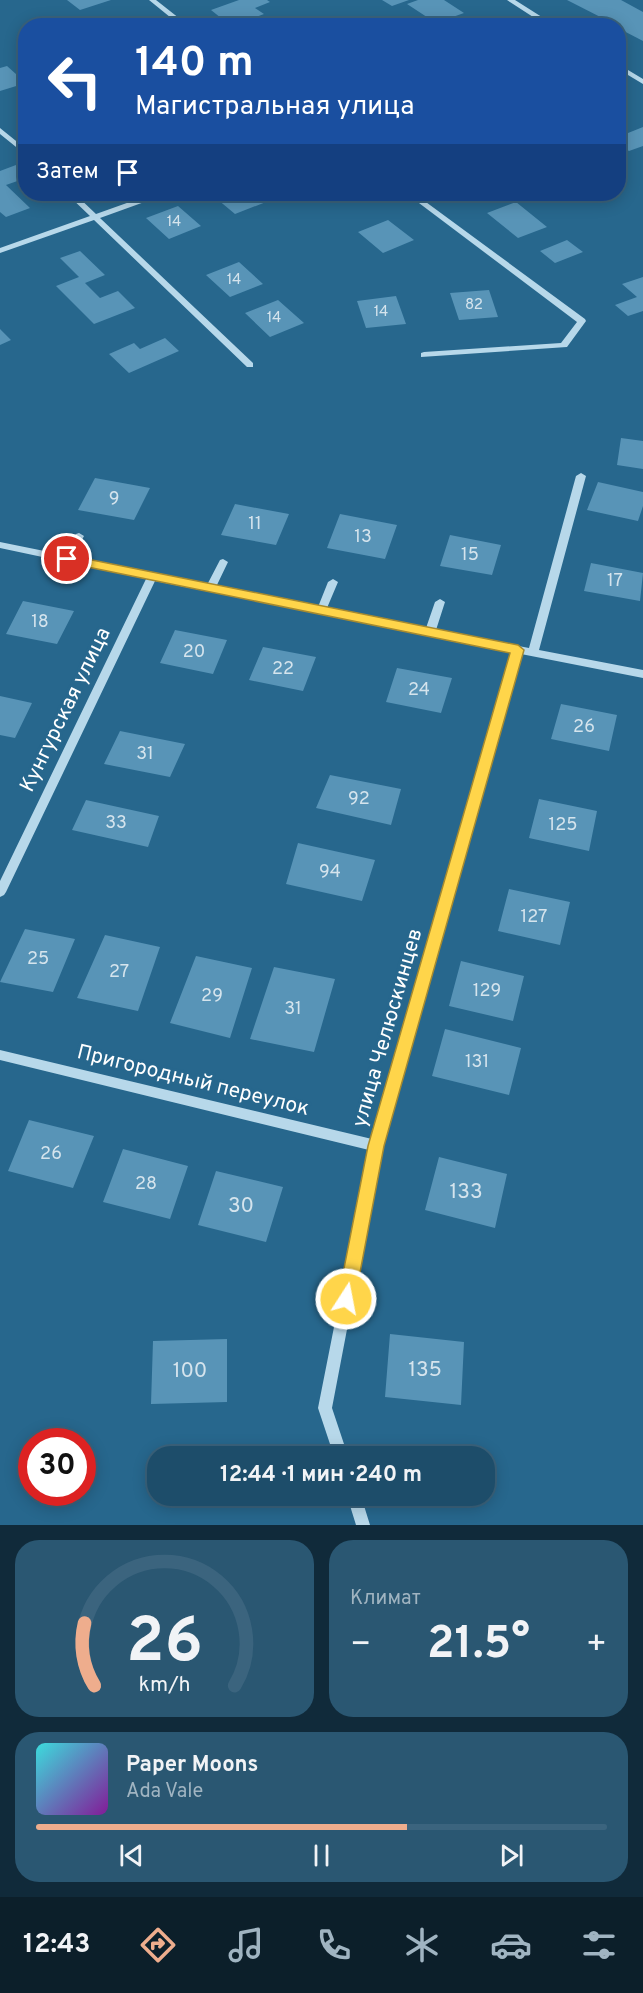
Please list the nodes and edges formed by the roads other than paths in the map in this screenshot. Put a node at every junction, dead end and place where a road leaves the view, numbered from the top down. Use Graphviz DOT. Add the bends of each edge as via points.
graph roads {
  1 [pos="152,0"];
  2 [pos="510,0"];
  3 [pos="176,18"];
  4 [pos="540,18"];
  5 [pos="626,71"];
  6 [pos="643,82"];
  7 [pos="0,130"];
  8 [pos="18,146"];
  9 [pos="79,201"];
  10 [pos="138,201"];
  11 [pos="420,201"];
  12 [pos="96,216"];
  13 [pos="0,251"];
  14 [pos="424,356"];
  15 [pos="250,365"];
  16 [pos="581,476"];
  17 [pos="79,536"];
  18 [pos="0,545"];
  19 [pos="67,559"];
  20 [pos="223,562"];
  21 [pos="152,577"];
  22 [pos="333,582"];
  23 [pos="210,589"];
  24 [pos="440,602"];
  25 [pos="321,611"];
  26 [pos="430,632"];
  27 [pos="518,650"];
  28 [pos="533,653"];
  29 [pos="643,674"];
  30 [pos="0,892"];
  31 [pos="0,1054"];
  32 [pos="376,1146"];
  33 [pos="338,1446"];
  34 [pos="357,1506"];
  35 [pos="363,1525"];
  1 -- 3 [label="street"];
  2 -- 4 [label="street"];
  5 -- 6 [label="street"];
  7 -- 8 [label="street"];
  9 -- 12 [label="street"];
  10 -- 12 [label="street"];
  11 -- 14 [label="street" via="582,321 564,345"];
  12 -- 13 [label="street"];
  12 -- 15 [label="street"];
  16 -- 28 [label="street"];
  17 -- 19 [label="street"];
  18 -- 19 [label="street"];
  19 -- 21 [label="street"];
  20 -- 23 [label="street"];
  21 -- 23 [label="street"];
  21 -- 30 [label="street, Кунгурская улица"];
  22 -- 25 [label="street"];
  23 -- 25 [label="street"];
  24 -- 26 [label="street"];
  25 -- 26 [label="street"];
  26 -- 27 [label="street"];
  27 -- 28 [label="street"];
  27 -- 32 [label="street, улица Челюскинцев"];
  28 -- 29 [label="street"];
  31 -- 32 [label="street, Пригородный переулок"];
  32 -- 33 [label="street, улица Челюскинцев" via="325,1408"];
  34 -- 35 [label="street"];
}
